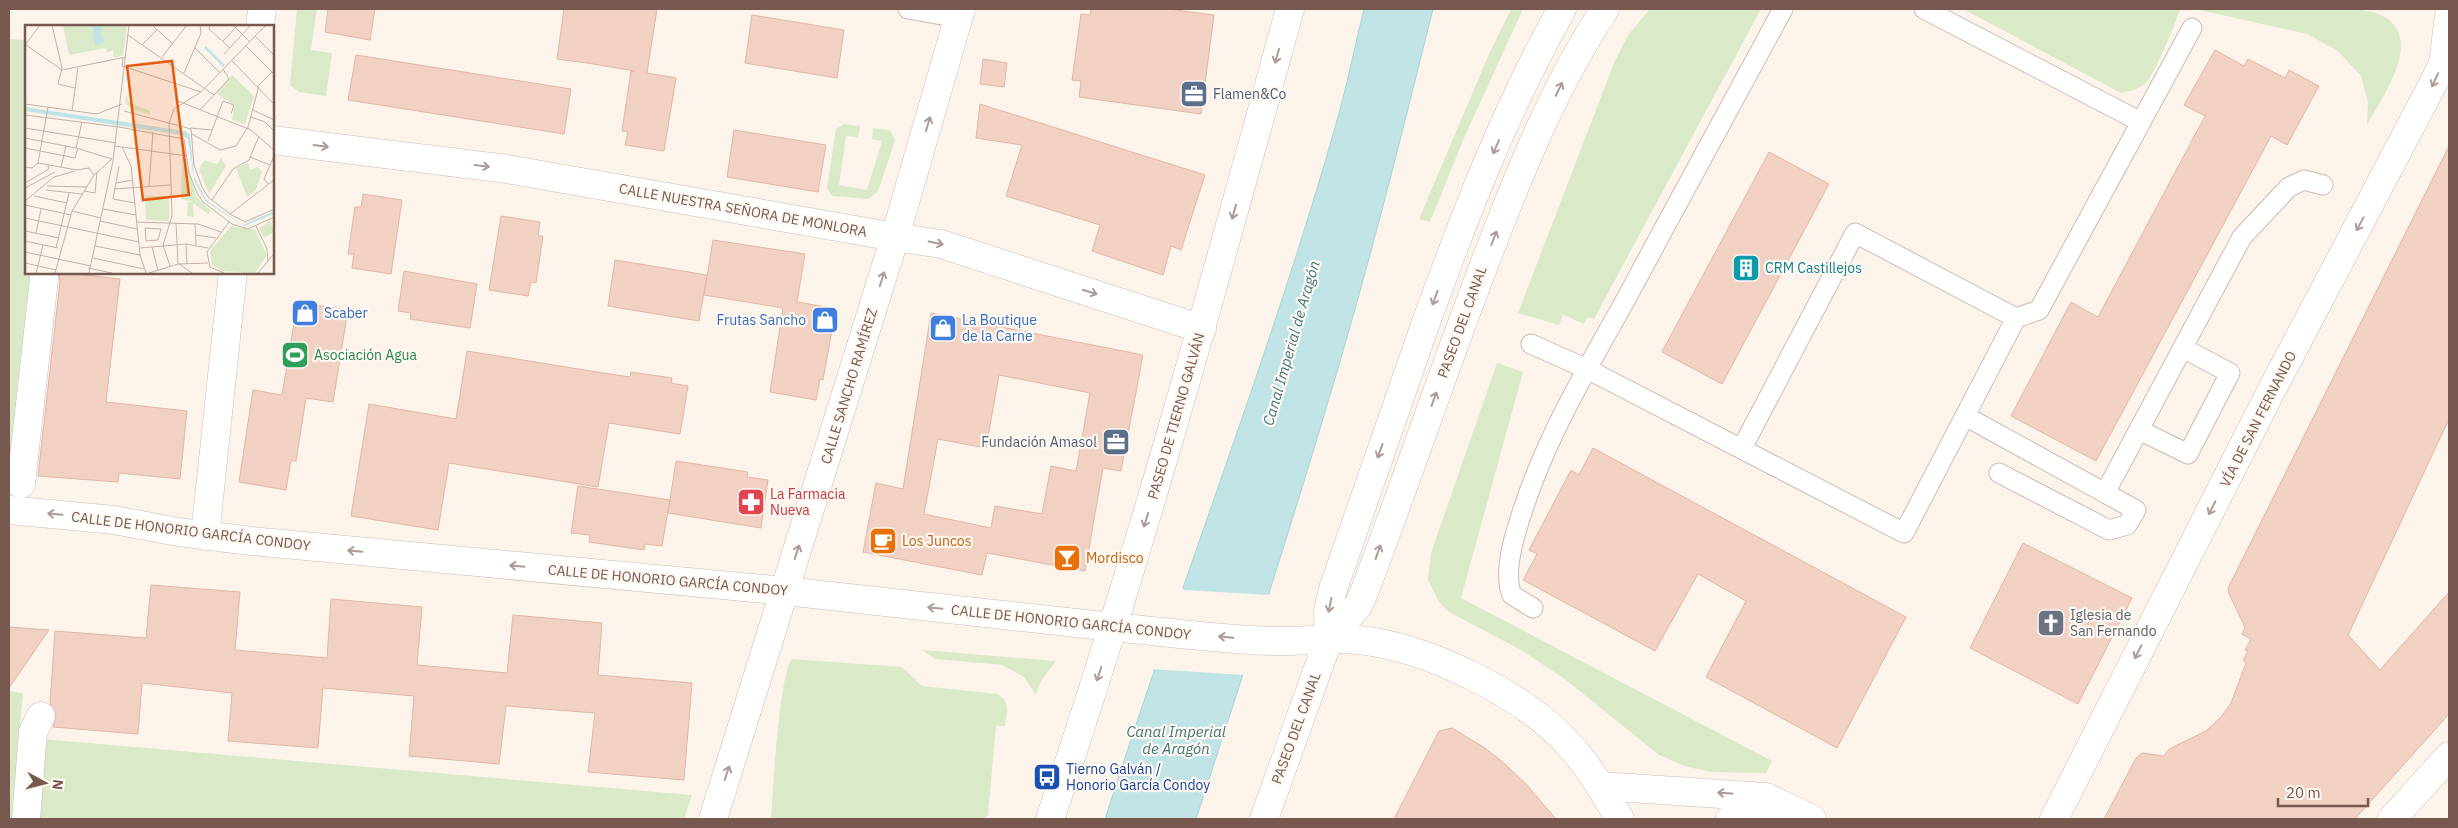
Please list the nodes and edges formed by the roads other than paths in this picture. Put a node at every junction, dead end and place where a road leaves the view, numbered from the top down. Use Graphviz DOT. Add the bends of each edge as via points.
graph roads {
  1 [pos="262,9"];
  2 [pos="908,9"];
  3 [pos="1290,9"];
  4 [pos="1562,9"];
  5 [pos="1605,9"];
  6 [pos="1783,9"];
  7 [pos="1924,9"];
  8 [pos="960,13"];
  9 [pos="2449,16"];
  10 [pos="260,25"];
  11 [pos="2192,28"];
  12 [pos="2141,122"];
  13 [pos="274,140"];
  14 [pos="2323,185"];
  15 [pos="895,238"];
  16 [pos="233,274"];
  17 [pos="44,278"];
  18 [pos="2016,318"];
  19 [pos="1202,329"];
  20 [pos="1531,344"];
  21 [pos="2183,348"];
  22 [pos="1587,369"];
  23 [pos="1965,416"];
  24 [pos="2139,430"];
  25 [pos="1742,448"];
  26 [pos="1999,473"];
  27 [pos="21,484"];
  28 [pos="2105,493"];
  29 [pos="9,510"];
  30 [pos="205,536"];
  31 [pos="785,591"];
  32 [pos="1533,608"];
  33 [pos="1113,627"];
  34 [pos="1329,638"];
  35 [pos="41,727"];
  36 [pos="2449,756"];
  37 [pos="1600,786"];
  38 [pos="1789,807"];
  39 [pos="26,819"];
  40 [pos="713,819"];
  41 [pos="1050,819"];
  42 [pos="1264,819"];
  43 [pos="1620,819"];
  44 [pos="1730,819"];
  45 [pos="1812,819"];
  46 [pos="2054,819"];
  47 [pos="2392,819"];
  1 -- 10 [label="street"];
  2 -- 8 [label="lane"];
  3 -- 19 [label="street, PASEO DE TIERNO GALVÁN, one-way"];
  4 -- 34 [label="street, PASEO DEL CANAL, one-way" via="1515,102 1446,269 1333,589 1328,611"];
  34 -- 5 [label="street, PASEO DEL CANAL, one-way" via="1358,606 1363,595 1464,316 1523,166 1570,66"];
  6 -- 22 [label="lane"];
  7 -- 12 [label="lane"];
  15 -- 8 [label="street, CALLE SANCHO RAMÍREZ, one-way"];
  9 -- 46 [label="street, VÍA DE SAN FERNANDO, one-way" via="2442,63 2435,80 2268,397"];
  11 -- 12 [label="lane"];
  12 -- 18 [label="lane" via="2039,310"];
  13 -- 15 [label="street, CALLE NUESTRA SEÑORA DE MONLORA, one-way" via="507,169"];
  14 -- 21 [label="lane" via="2304,180 2290,187 2242,237"];
  15 -- 19 [label="street, CALLE NUESTRA SEÑORA DE MONLORA, one-way" via="941,244"];
  31 -- 15 [label="street, CALLE SANCHO RAMÍREZ, one-way"];
  16 -- 30 [label="street"];
  17 -- 27 [label="street"];
  18 -- 23 [label="lane"];
  18 -- 25 [label="lane" via="1856,233"];
  19 -- 33 [label="street, PASEO DE TIERNO GALVÁN, one-way"];
  20 -- 22 [label="lane"];
  21 -- 24 [label="lane"];
  21 -- 24 [label="lane" via="2230,373 2188,454"];
  22 -- 25 [label="lane"];
  22 -- 32 [label="lane" via="1539,468 1512,548 1510,591"];
  23 -- 25 [label="lane" via="1904,533"];
  23 -- 28 [label="lane"];
  24 -- 28 [label="lane"];
  26 -- 28 [label="lane" via="2109,530 2127,525 2136,510"];
  30 -- 29 [label="street, CALLE DE HONORIO GARCÍA CONDOY, one-way" via="114,520"];
  31 -- 30 [label="street, CALLE DE HONORIO GARCÍA CONDOY, one-way"];
  33 -- 31 [label="street, CALLE DE HONORIO GARCÍA CONDOY, one-way"];
  40 -- 31 [label="street, CALLE SANCHO RAMÍREZ, one-way"];
  34 -- 33 [label="street, CALLE DE HONORIO GARCÍA CONDOY, one-way" via="1274,641"];
  33 -- 41 [label="street, PASEO DE TIERNO GALVÁN, one-way"];
  34 -- 37 [label="street, CALLE DE HONORIO GARCÍA CONDOY" via="1393,646 1476,678 1512,698 1547,724 1571,747"];
  34 -- 42 [label="street, PASEO DEL CANAL"];
  35 -- 39 [label="street" via="36,789"];
  36 -- 47 [label="street"];
  38 -- 37 [label="street, one-way" via="1772,799 1749,795"];
  37 -- 43 [label="street, CALLE DE HONORIO GARCÍA CONDOY"];
  38 -- 44 [label="street" via="1754,808"];
  38 -- 45 [label="street"];
}
